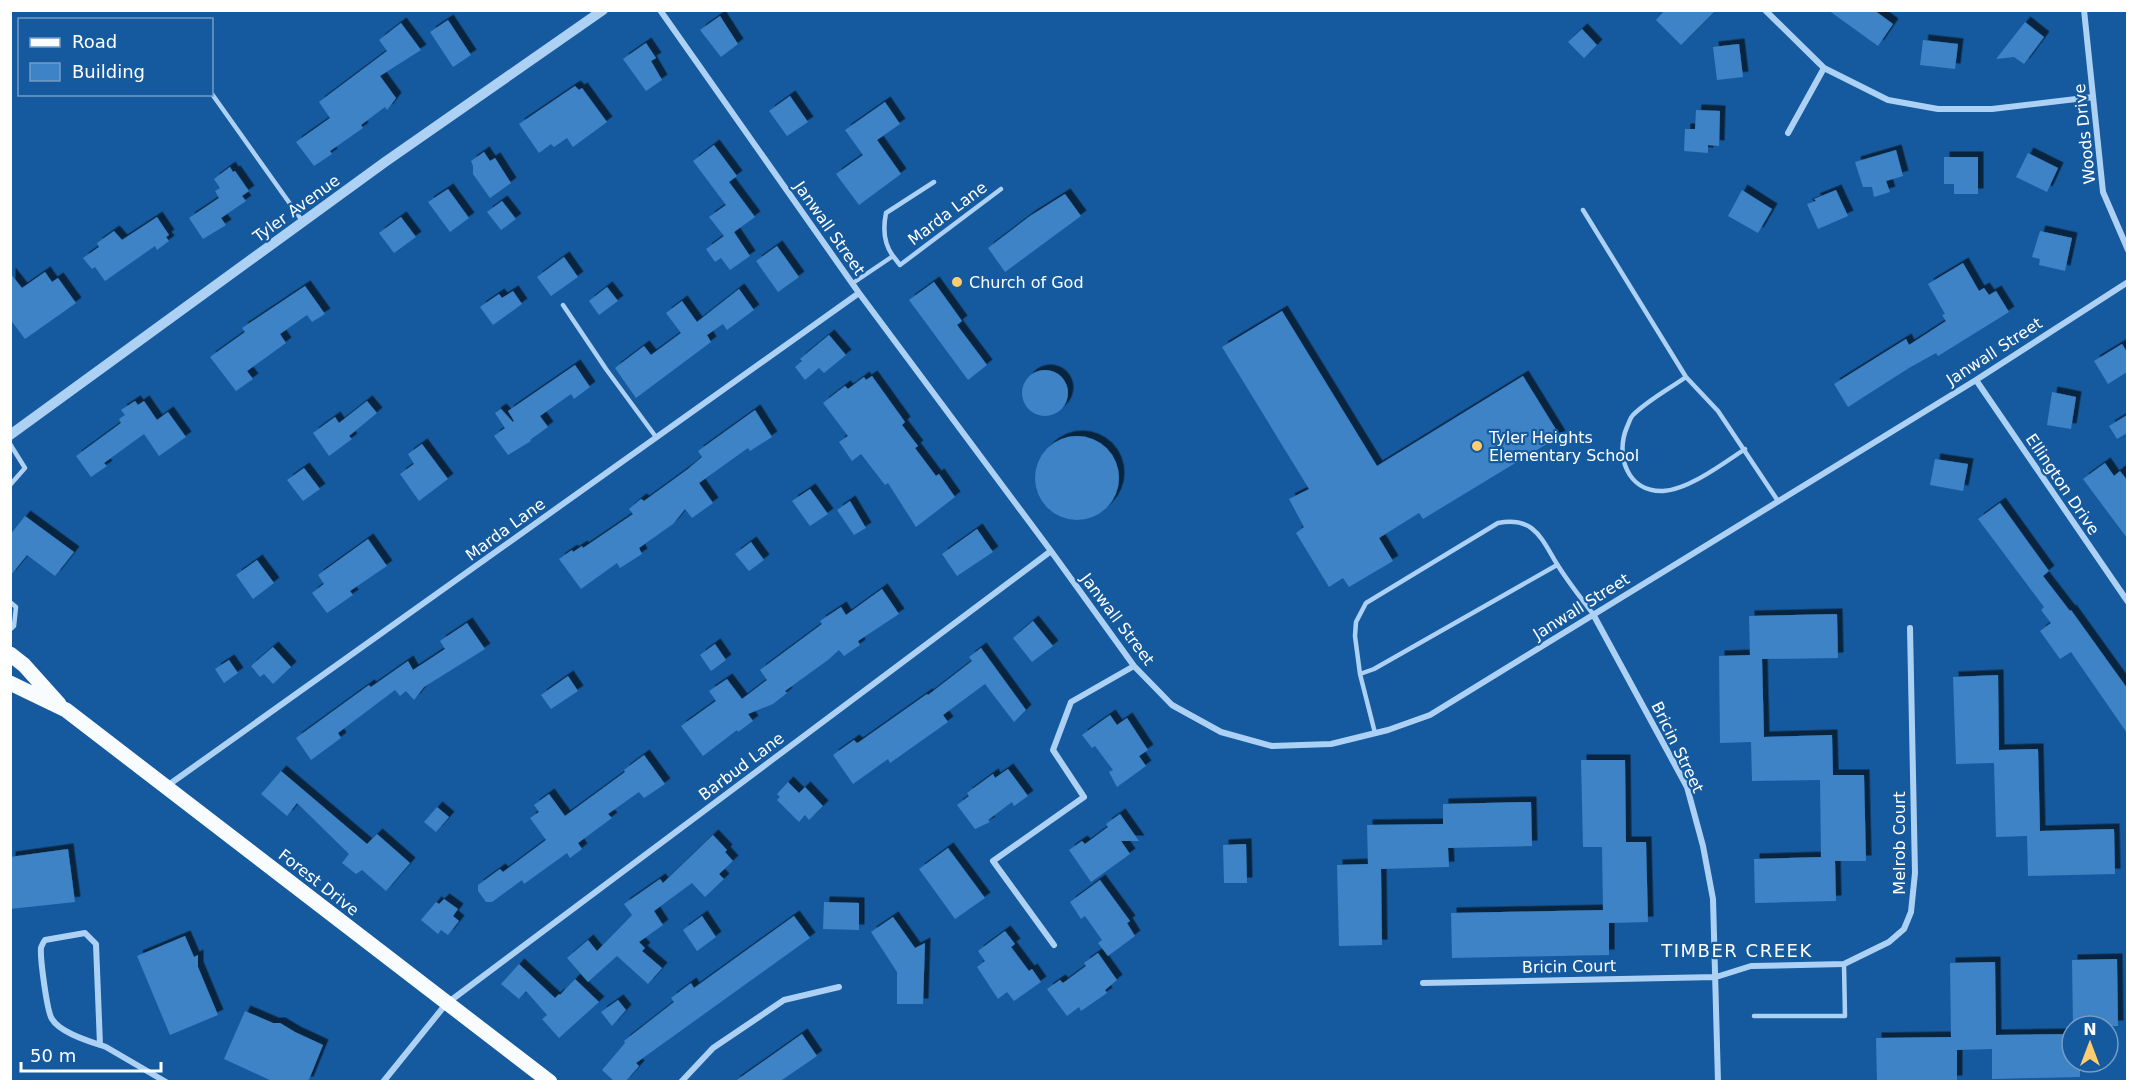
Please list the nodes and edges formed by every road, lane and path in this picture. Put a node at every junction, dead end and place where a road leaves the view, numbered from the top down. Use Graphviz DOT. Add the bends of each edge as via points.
graph roads {
  1 [pos="603,10"];
  2 [pos="660,10"];
  3 [pos="1765,10"];
  4 [pos="2084,10"];
  5 [pos="1824,68"];
  6 [pos="213,95"];
  7 [pos="2093,98"];
  8 [pos="1788,133"];
  9 [pos="934,182"];
  10 [pos="1001,189"];
  11 [pos="1583,210"];
  12 [pos="303,222"];
  13 [pos="2127,250"];
  14 [pos="893,256"];
  15 [pos="2127,282"];
  16 [pos="853,284"];
  17 [pos="859,293"];
  18 [pos="563,305"];
  19 [pos="1686,377"];
  20 [pos="1976,380"];
  21 [pos="10,435"];
  22 [pos="656,437"];
  23 [pos="10,444"];
  24 [pos="1745,449"];
  25 [pos="10,485"];
  26 [pos="1778,501"];
  27 [pos="1051,551"];
  28 [pos="1557,565"];
  29 [pos="10,602"];
  30 [pos="2127,602"];
  31 [pos="1593,614"];
  32 [pos="1910,628"];
  33 [pos="10,630"];
  34 [pos="10,654"];
  35 [pos="1134,666"];
  36 [pos="1360,674"];
  37 [pos="10,683"];
  38 [pos="66,710"];
  39 [pos="1376,734"];
  40 [pos="167,786"];
  41 [pos="1054,945"];
  42 [pos="1844,964"];
  43 [pos="1716,977"];
  44 [pos="1423,982"];
  45 [pos="839,987"];
  46 [pos="446,1004"];
  47 [pos="1754,1016"];
  48 [pos="100,1045"];
  49 [pos="166,1082"];
  50 [pos="383,1082"];
  51 [pos="550,1082"];
  52 [pos="681,1082"];
  53 [pos="1718,1082"];
  1 -- 12 [label="street, Tyler Avenue"];
  2 -- 16 [label="street, Janwall Street"];
  3 -- 5 [label="street"];
  4 -- 7 [label="street, Woods Drive"];
  5 -- 7 [label="street" via="1888,100 1938,109 1992,109"];
  5 -- 8 [label="street"];
  6 -- 12 [label="lane"];
  7 -- 13 [label="street, Woods Drive" via="2103,192"];
  9 -- 14 [label="lane" via="886,213 883,227 887,249"];
  10 -- 14 [label="lane, Marda Lane" via="900,265"];
  11 -- 19 [label="lane"];
  12 -- 21 [label="street, Tyler Avenue"];
  14 -- 16 [label="lane, Marda Lane"];
  15 -- 20 [label="street, Janwall Street"];
  16 -- 17 [label="street, Janwall Street"];
  17 -- 22 [label="street, Marda Lane"];
  17 -- 27 [label="street, Janwall Street"];
  18 -- 22 [label="lane"];
  19 -- 24 [label="lane" via="1718,411"];
  19 -- 24 [label="lane" via="1631,416 1622,457 1630,476 1652,490 1664,491 1704,476"];
  20 -- 26 [label="street, Janwall Street"];
  20 -- 30 [label="street, Ellington Drive"];
  22 -- 40 [label="street, Marda Lane"];
  23 -- 25 [label="lane" via="25,468"];
  24 -- 26 [label="lane"];
  26 -- 31 [label="street, Janwall Street"];
  27 -- 35 [label="street, Janwall Street"];
  27 -- 46 [label="street, Barbud Lane"];
  28 -- 31 [label="lane"];
  28 -- 36 [label="lane"];
  28 -- 36 [label="lane" via="1546,543 1527,525 1513,520 1498,523 1365,603 1355,629"];
  29 -- 33 [label="lane" via="16,607"];
  31 -- 39 [label="street, Janwall Street" via="1430,715"];
  31 -- 43 [label="street, Bricin Street" via="1686,787 1704,846 1713,900"];
  32 -- 42 [label="street, Melrob Court" via="1915,873 1911,912 1904,929 1889,942"];
  34 -- 38 [label="main road, Forest Drive"];
  35 -- 39 [label="street, Janwall Street" via="1172,705 1221,732 1272,746 1331,744"];
  35 -- 41 [label="street" via="1071,702 1053,750 1084,797 993,861"];
  36 -- 39 [label="lane"];
  37 -- 38 [label="main road, Forest Drive"];
  38 -- 40 [label="main road, Forest Drive"];
  40 -- 46 [label="main road, Forest Drive"];
  42 -- 43 [label="street, Melrob Court" via="1751,966"];
  42 -- 47 [label="lane" via="1845,1016"];
  43 -- 44 [label="street, Bricin Court"];
  43 -- 53 [label="street, Bricin Street"];
  45 -- 52 [label="street" via="784,1000 713,1048"];
  46 -- 50 [label="street, Barbud Lane"];
  46 -- 51 [label="main road, Forest Drive"];
  48 -- 48 [label="street" via="69,1033 52,1020 41,948 45,940 85,933 96,944"];
  48 -- 49 [label="street"];
}
